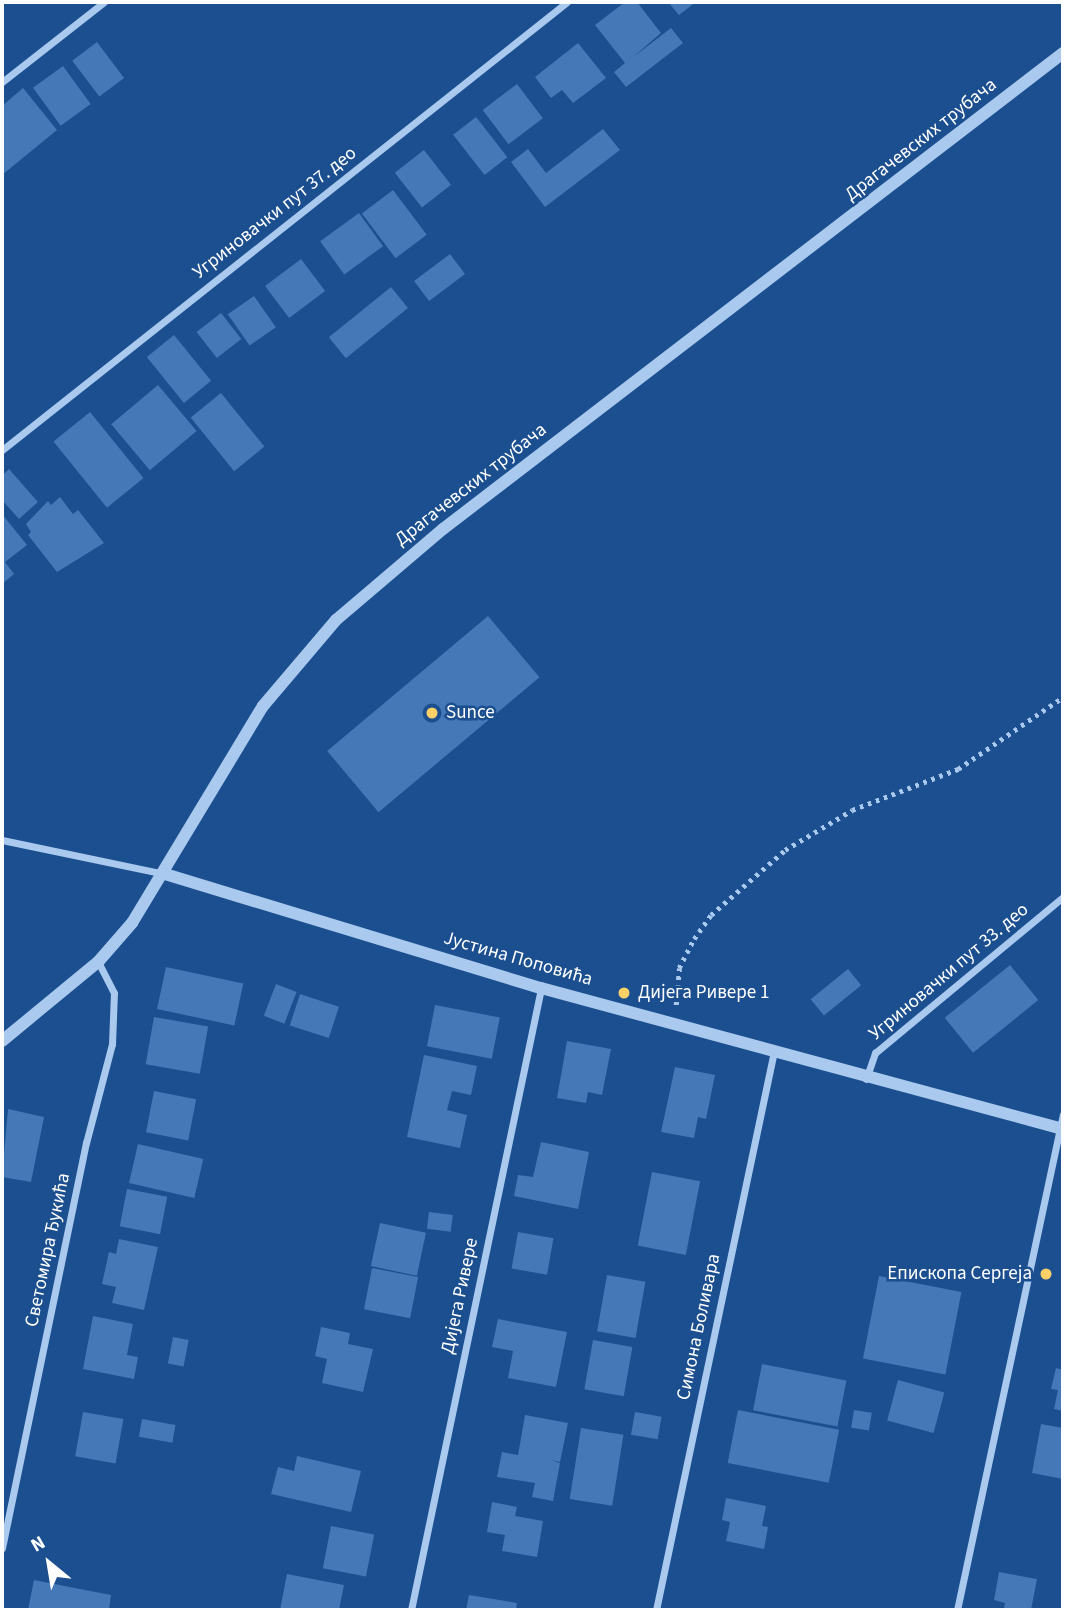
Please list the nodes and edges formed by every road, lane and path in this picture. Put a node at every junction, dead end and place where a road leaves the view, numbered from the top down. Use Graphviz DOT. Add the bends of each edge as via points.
graph roads {
  1 [pos="104,2"];
  2 [pos="567,2"];
  3 [pos="1063,53"];
  4 [pos="2,82"];
  5 [pos="2,450"];
  6 [pos="1063,697"];
  7 [pos="2,840"];
  8 [pos="165,874"];
  9 [pos="1063,897"];
  10 [pos="98,962"];
  11 [pos="541,988"];
  12 [pos="674,1022"];
  13 [pos="2,1041"];
  14 [pos="774,1051"];
  15 [pos="866,1079"];
  16 [pos="1063,1114"];
  17 [pos="1060,1129"];
  18 [pos="2,1548"];
  19 [pos="411,1610"];
  20 [pos="656,1610"];
  21 [pos="957,1610"];
  1 -- 4 [label="street"];
  2 -- 5 [label="street, Угриновачки пут 37. део"];
  3 -- 8 [label="street, Драгачевских трубача" via="443,529 336,620 263,706"];
  6 -- 12 [label="path" via="958,769 852,810 785,850 711,915 694,939 679,968"];
  7 -- 8 [label="street, Јустина Поповића"];
  8 -- 10 [label="street, Драгачевских трубача"];
  8 -- 11 [label="street, Јустина Поповића"];
  9 -- 15 [label="street, Угриновачки пут 33. део" via="875,1053"];
  10 -- 13 [label="street, Драгачевских трубача"];
  10 -- 18 [label="street, Светомира Ђукића" via="114,993 112,1044 86,1143"];
  11 -- 12 [label="street, Јустина Поповића"];
  11 -- 19 [label="street, Дијега Ривере"];
  12 -- 14 [label="street, Јустина Поповића"];
  14 -- 15 [label="street, Јустина Поповића"];
  14 -- 20 [label="street, Симона Боливара"];
  15 -- 17 [label="street, Јустина Поповића"];
  16 -- 17 [label="street"];
  17 -- 21 [label="street"];
}
